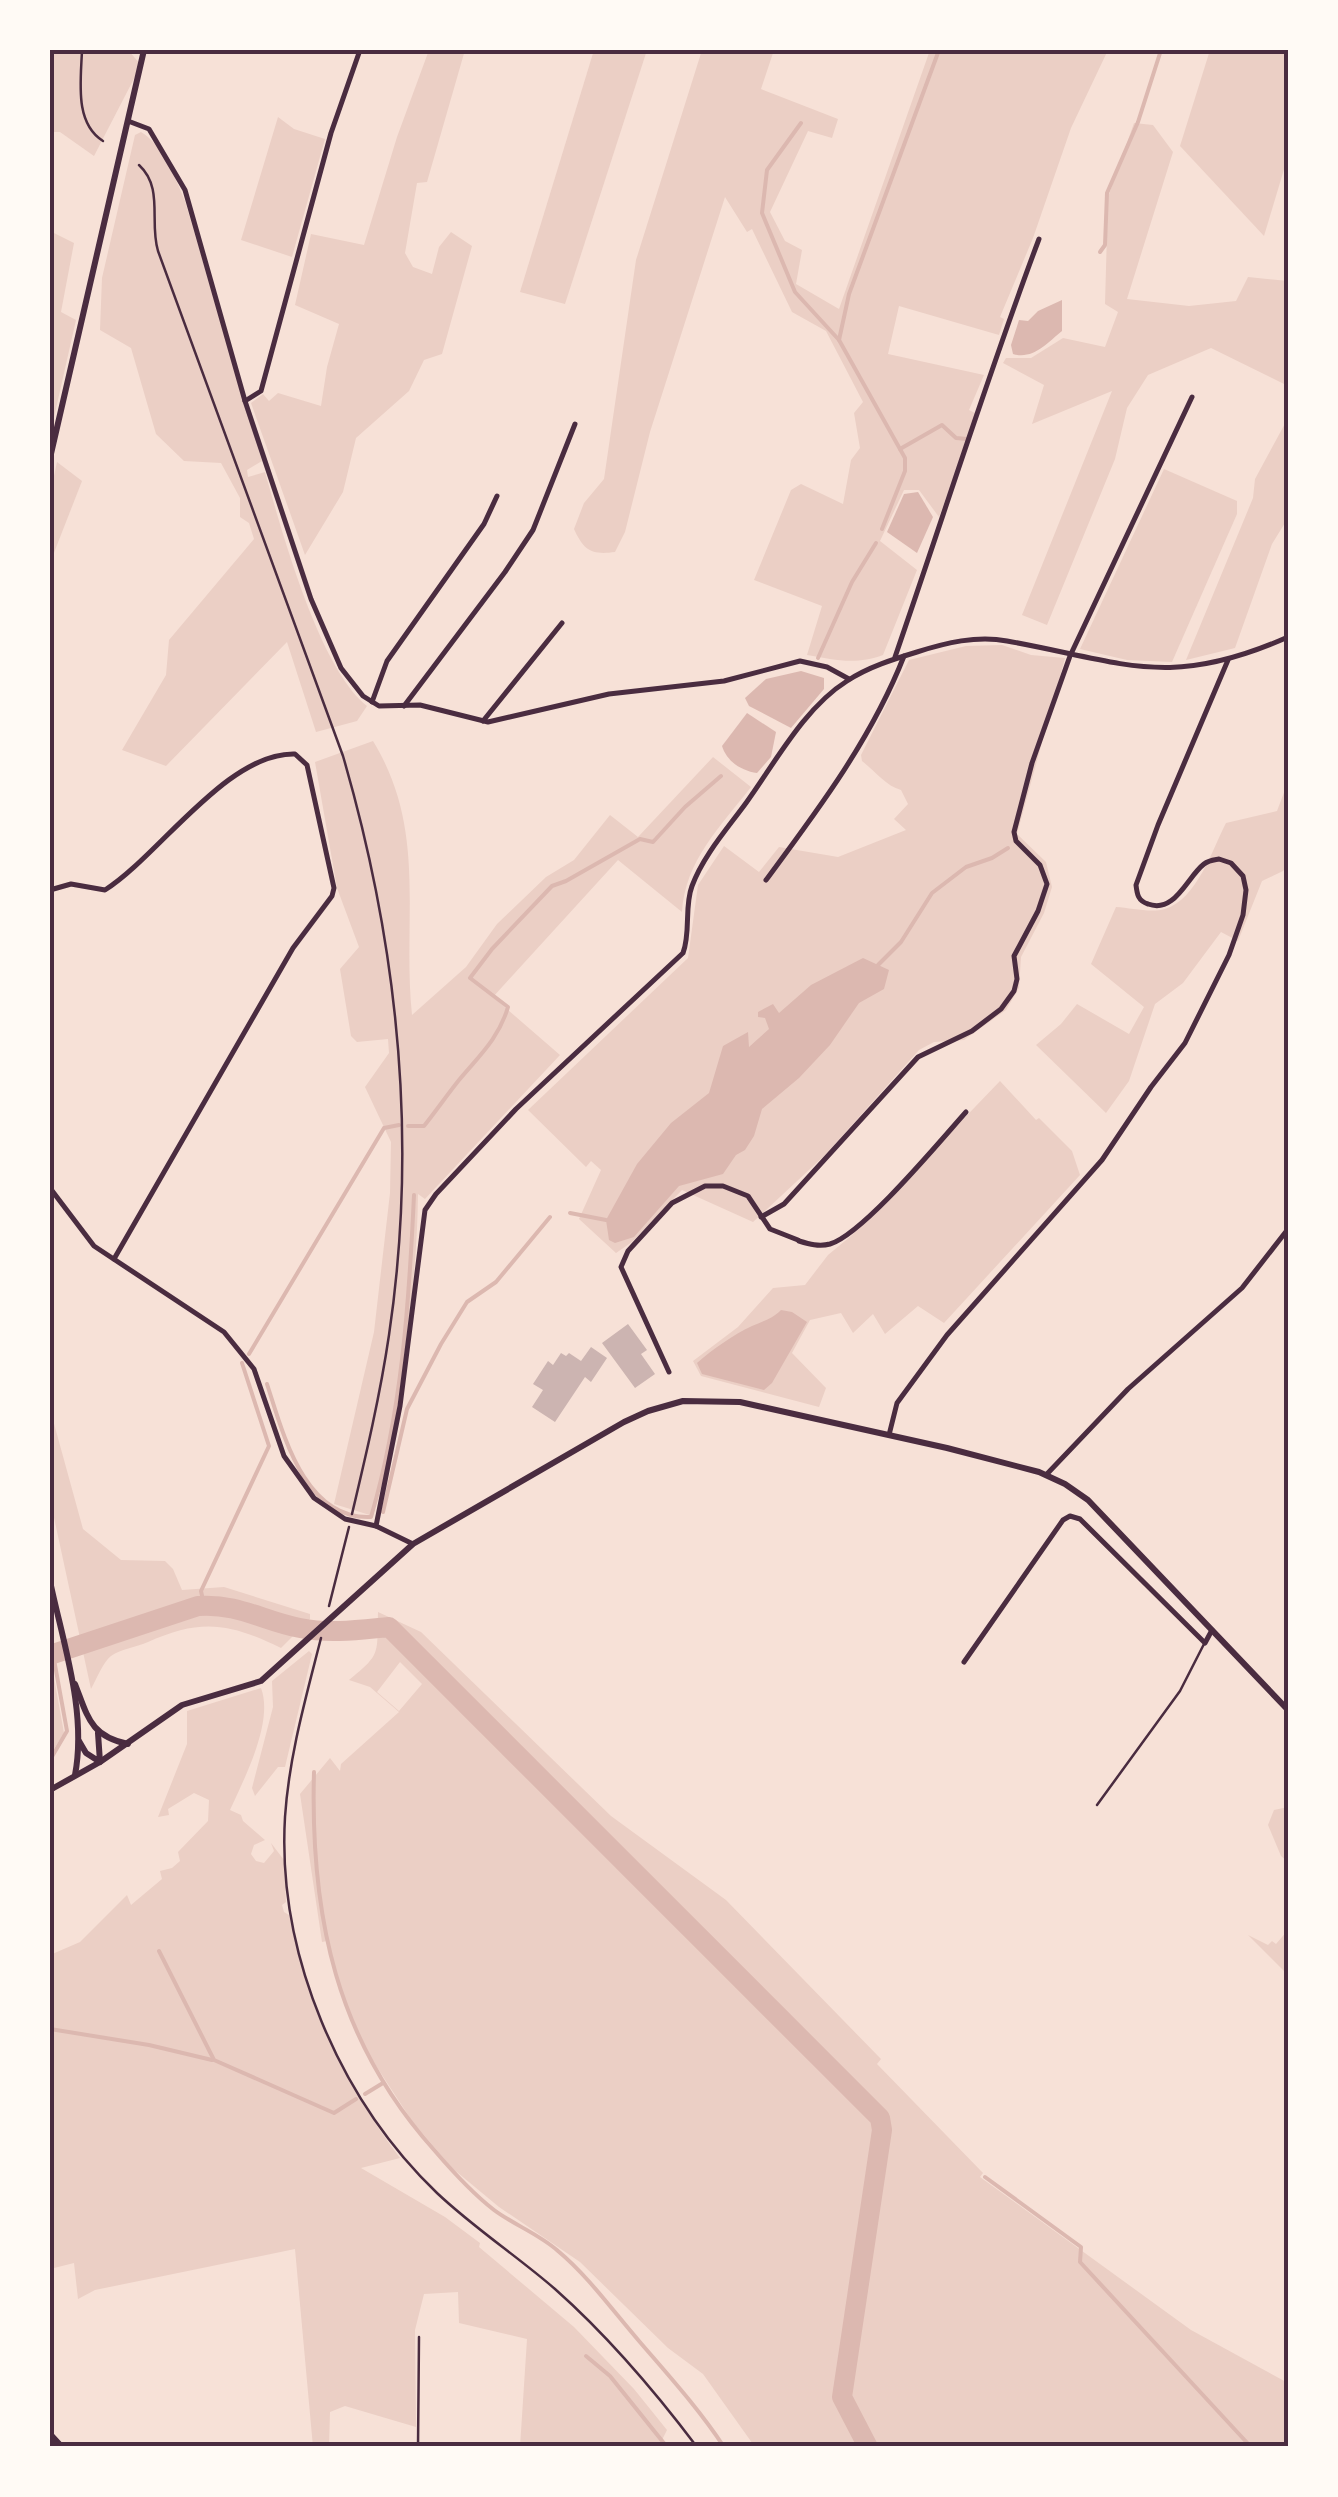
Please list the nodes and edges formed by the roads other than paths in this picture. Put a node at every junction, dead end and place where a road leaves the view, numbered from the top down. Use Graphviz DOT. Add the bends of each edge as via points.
graph roads {
  1 [pos="144,50"];
  2 [pos="360,50"];
  3 [pos="128,121"];
  4 [pos="1039,240"];
  5 [pos="1192,397"];
  6 [pos="246,401"];
  7 [pos="575,424"];
  8 [pos="50,458"];
  9 [pos="497,496"];
  10 [pos="562,623"];
  11 [pos="1288,637"];
  12 [pos="904,656"];
  13 [pos="1070,656"];
  14 [pos="895,658"];
  15 [pos="1228,660"];
  16 [pos="849,679"];
  17 [pos="372,702"];
  18 [pos="404,706"];
  19 [pos="483,721"];
  20 [pos="766,880"];
  21 [pos="50,890"];
  22 [pos="966,1112"];
  23 [pos="50,1188"];
  24 [pos="761,1217"];
  25 [pos="1288,1228"];
  26 [pos="114,1259"];
  27 [pos="669,1372"];
  28 [pos="889,1434"];
  29 [pos="1046,1474"];
  30 [pos="376,1526"];
  31 [pos="413,1544"];
  32 [pos="50,1581"];
  33 [pos="1212,1630"];
  34 [pos="1204,1643"];
  35 [pos="964,1662"];
  36 [pos="71,1674"];
  37 [pos="1288,1710"];
  38 [pos="98,1732"];
  39 [pos="78,1740"];
  40 [pos="128,1744"];
  41 [pos="100,1762"];
  42 [pos="75,1776"];
  43 [pos="50,1790"];
  44 [pos="1097,1805"];
  45 [pos="419,2337"];
  46 [pos="50,2434"];
  47 [pos="62,2447"];
  48 [pos="418,2447"];
  1 -- 3 [label="street"];
  2 -- 6 [label="street" via="261,391"];
  3 -- 6 [label="street" via="149,129 185,190"];
  3 -- 8 [label="street"];
  4 -- 14 [label="street"];
  5 -- 13 [label="street"];
  6 -- 17 [label="street" via="324,630 346,676"];
  7 -- 18 [label="street" via="532,530"];
  9 -- 17 [label="street" via="387,661"];
  10 -- 19 [label="street"];
  11 -- 15 [label="street"];
  12 -- 13 [label="street" via="977,639"];
  12 -- 14 [label="street"];
  12 -- 20 [label="street" via="828,795"];
  13 -- 15 [label="street" via="1168,670"];
  13 -- 24 [label="street" via="1014,826 1016,841 1040,864 1047,884 1014,956 1014,990 972,1031 918,1057 784,1204"];
  14 -- 16 [label="street"];
  15 -- 28 [label="street" via="1136,885 1140,900 1158,906 1214,860 1240,872 1243,914 1213,987 1185,1043 1102,1160 959,1318 915,1377 897,1403"];
  16 -- 19 [label="street" via="800,661 724,681 609,694"];
  16 -- 30 [label="street" via="801,726 706,858 691,888 683,954 516,1109 426,1210"];
  17 -- 18 [label="street"];
  18 -- 19 [label="street"];
  21 -- 26 [label="street" via="72,884 105,890 213,792 247,770 280,753 295,754 307,766 332,896 266,992"];
  22 -- 24 [label="street" via="844,1236 824,1245 798,1240 770,1229"];
  23 -- 26 [label="street" via="94,1246"];
  24 -- 27 [label="street" via="748,1196 705,1186 672,1204 624,1258 622,1276"];
  25 -- 29 [label="street" via="1242,1288 1128,1389"];
  26 -- 30 [label="street" via="224,1332 254,1369 297,1478 328,1510"];
  28 -- 29 [label="street"];
  28 -- 31 [label="street" via="740,1402 670,1404 608,1431"];
  29 -- 33 [label="street" via="1088,1500"];
  30 -- 31 [label="street"];
  31 -- 40 [label="street" via="261,1681 182,1706"];
  32 -- 36 [label="street"];
  33 -- 34 [label="street"];
  33 -- 37 [label="street"];
  34 -- 35 [label="street" via="1080,1518 1070,1516"];
  34 -- 44 [label="lane" via="1180,1691"];
  36 -- 38 [label="street"];
  36 -- 39 [label="street"];
  38 -- 40 [label="street"];
  38 -- 41 [label="street"];
  39 -- 41 [label="street"];
  39 -- 42 [label="street"];
  40 -- 41 [label="street"];
  41 -- 42 [label="street"];
  42 -- 43 [label="street"];
  45 -- 48 [label="lane"];
  46 -- 47 [label="street"];
}
